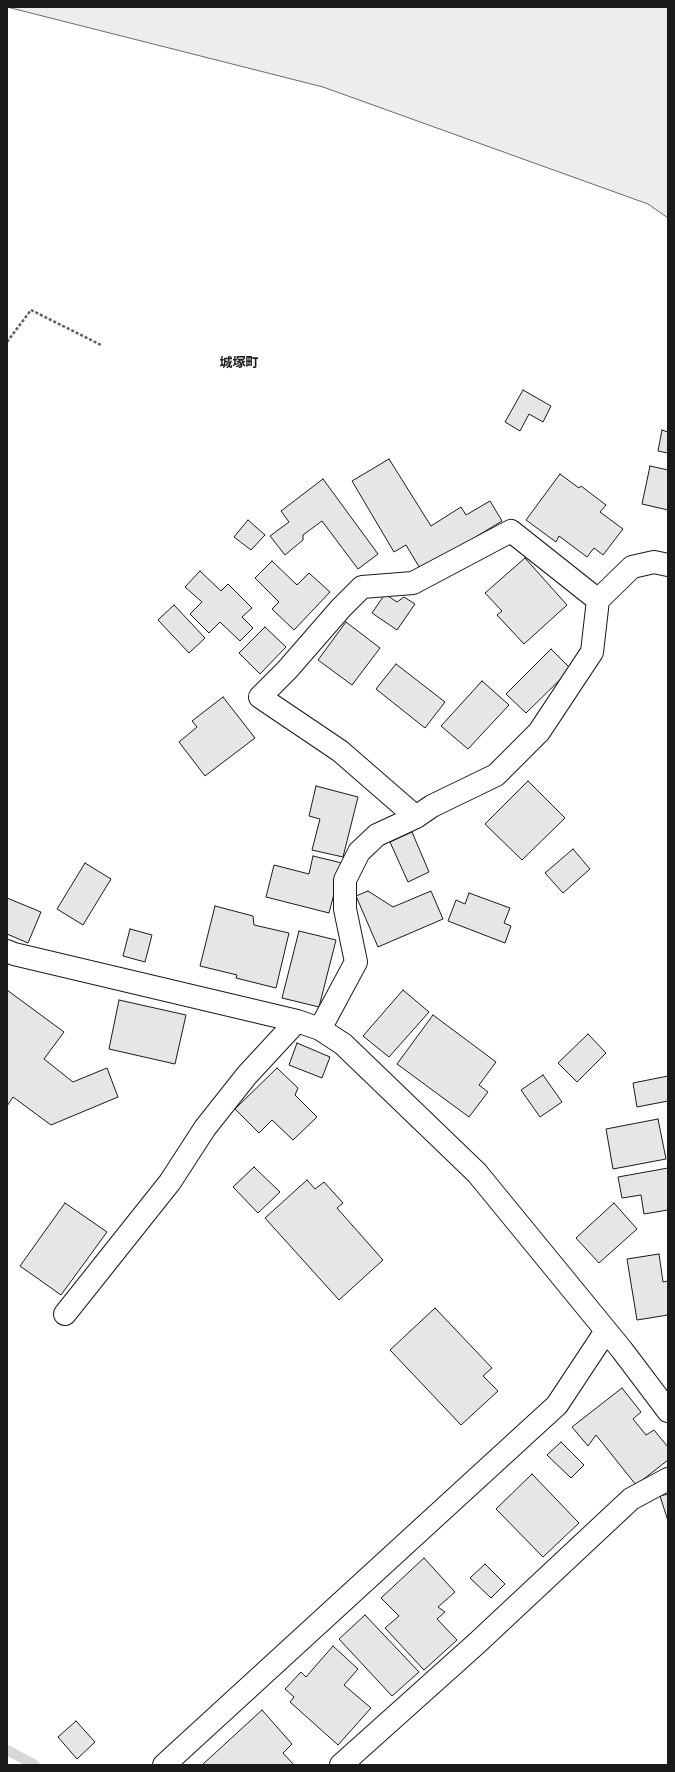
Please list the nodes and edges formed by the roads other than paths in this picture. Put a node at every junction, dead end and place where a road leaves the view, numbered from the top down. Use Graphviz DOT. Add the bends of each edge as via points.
graph roads {
  1 [pos="668,565"];
  2 [pos="598,600"];
  3 [pos="416,817"];
  4 [pos="7,951"];
  5 [pos="297,1021"];
  6 [pos="320,1029"];
  7 [pos="65,1314"];
  8 [pos="606,1331"];
  9 [pos="668,1411"];
  10 [pos="668,1479"];
  11 [pos="164,1765"];
  12 [pos="341,1765"];
  1 -- 2 [label="street" via="654,562 632,567"];
  2 -- 3 [label="street" via="592,652 539,732 496,775 432,806"];
  2 -- 3 [label="street" via="511,531 413,583 362,587 260,697 340,751"];
  3 -- 6 [label="street" via="377,835 359,852 345,880 345,909 356,962"];
  4 -- 5 [label="street"];
  5 -- 6 [label="street"];
  5 -- 7 [label="street" via="247,1075 205,1128 170,1182"];
  6 -- 8 [label="street" via="343,1044 477,1173"];
  8 -- 9 [label="street"];
  8 -- 11 [label="street" via="557,1405"];
  10 -- 12 [label="street" via="631,1499 476,1644"];
}
